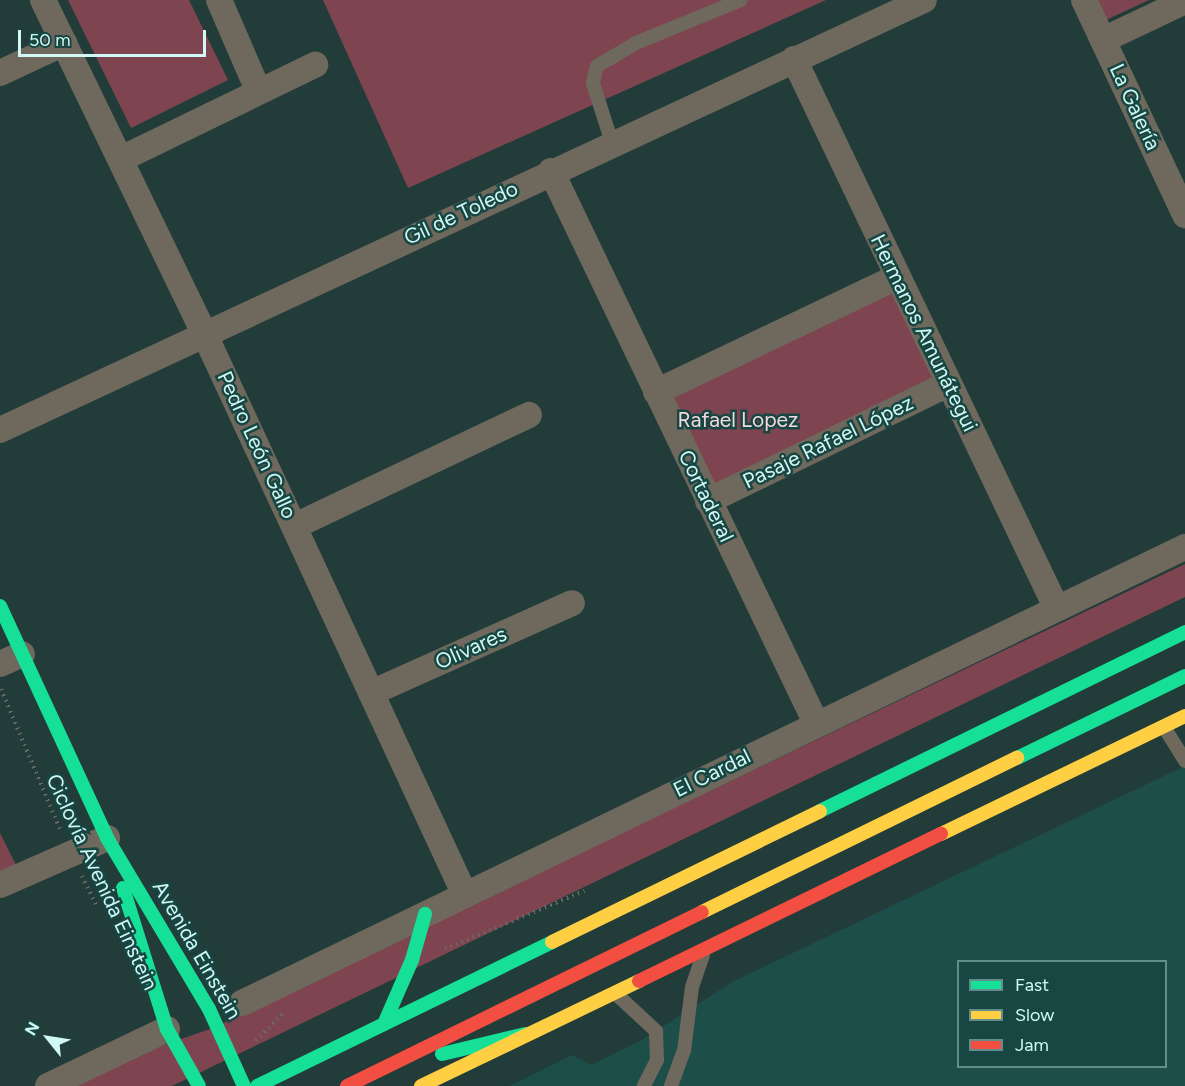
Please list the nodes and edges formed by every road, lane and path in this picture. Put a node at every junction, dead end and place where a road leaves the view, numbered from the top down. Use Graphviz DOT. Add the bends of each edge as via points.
graph roads {
  1 [pos="43,0"];
  2 [pos="219,0"];
  3 [pos="741,0"];
  4 [pos="924,0"];
  5 [pos="1084,0"];
  6 [pos="1185,1"];
  7 [pos="1103,40"];
  8 [pos="64,44"];
  9 [pos="794,59"];
  10 [pos="315,65"];
  11 [pos="0,73"];
  12 [pos="258,90"];
  13 [pos="612,143"];
  14 [pos="121,159"];
  15 [pos="551,171"];
  16 [pos="1185,215"];
  17 [pos="897,277"];
  18 [pos="205,335"];
  19 [pos="948,384"];
  20 [pos="656,392"];
  21 [pos="529,415"];
  22 [pos="0,430"];
  23 [pos="708,501"];
  24 [pos="295,526"];
  25 [pos="1185,547"];
  26 [pos="572,603"];
  27 [pos="0,606"];
  28 [pos="1056,607"];
  29 [pos="1185,632"];
  30 [pos="11,659"];
  31 [pos="1185,676"];
  32 [pos="0,688"];
  33 [pos="371,693"];
  34 [pos="1185,716"];
  35 [pos="816,723"];
  36 [pos="1164,727"];
  37 [pos="1185,761"];
  38 [pos="107,838"];
  39 [pos="70,852"];
  40 [pos="0,885"];
  41 [pos="464,893"];
  42 [pos="425,914"];
  43 [pos="101,917"];
  44 [pos="707,946"];
  45 [pos="613,991"];
  46 [pos="242,1003"];
  47 [pos="384,1024"];
  48 [pos="167,1029"];
  49 [pos="526,1034"];
  50 [pos="385,1067"];
  51 [pos="48,1086"];
  52 [pos="199,1086"];
  53 [pos="244,1086"];
  54 [pos="257,1086"];
  55 [pos="347,1086"];
  56 [pos="421,1086"];
  57 [pos="644,1086"];
  58 [pos="671,1086"];
  1 -- 8 [label="street, Pedro León Gallo"];
  2 -- 12 [label="street"];
  3 -- 13 [label="lane" via="636,43 597,66 592,83"];
  4 -- 9 [label="street, Gil de Toledo"];
  5 -- 7 [label="street, La Galería"];
  6 -- 7 [label="street"];
  7 -- 16 [label="street, La Galería"];
  8 -- 11 [label="street"];
  8 -- 14 [label="street, Pedro León Gallo"];
  9 -- 13 [label="street, Gil de Toledo"];
  9 -- 17 [label="street, Hermanos Amunátegui"];
  10 -- 12 [label="street"];
  12 -- 14 [label="street"];
  13 -- 15 [label="street, Gil de Toledo"];
  14 -- 18 [label="street, Pedro León Gallo"];
  15 -- 18 [label="street, Gil de Toledo"];
  15 -- 20 [label="street, Cortaderal"];
  17 -- 19 [label="street, Hermanos Amunátegui"];
  17 -- 20 [label="street"];
  18 -- 22 [label="street, Gil de Toledo"];
  18 -- 24 [label="street, Pedro León Gallo"];
  19 -- 23 [label="street, Pasaje Rafael López"];
  19 -- 28 [label="street, Hermanos Amunátegui"];
  20 -- 23 [label="street, Cortaderal"];
  21 -- 24 [label="street"];
  23 -- 35 [label="street, Cortaderal"];
  24 -- 33 [label="street, Pedro León Gallo"];
  25 -- 28 [label="street, El Cardal"];
  26 -- 33 [label="street, Olivares"];
  27 -- 30 [label="main road, Avenida Einstein"];
  28 -- 35 [label="street, El Cardal"];
  29 -- 47 [label="main road"];
  30 -- 38 [label="main road, Avenida Einstein"];
  31 -- 50 [label="main road"];
  32 -- 39 [label="path, Ciclovía Avenida Einstein"];
  33 -- 41 [label="street, Pedro León Gallo"];
  34 -- 36 [label="main road"];
  35 -- 41 [label="street, El Cardal"];
  36 -- 37 [label="lane"];
  36 -- 44 [label="main road"];
  38 -- 39 [label="street"];
  38 -- 48 [label="main road, Avenida Einstein"];
  38 -- 53 [label="main road, Avenida Einstein" via="209,1009"];
  39 -- 40 [label="street"];
  39 -- 43 [label="path, Ciclovía Avenida Einstein"];
  41 -- 42 [label="street, El Cardal"];
  42 -- 46 [label="street, El Cardal"];
  42 -- 47 [label="main road" via="412,960"];
  44 -- 45 [label="main road"];
  44 -- 58 [label="lane" via="694,982 681,1066"];
  45 -- 49 [label="main road"];
  45 -- 57 [label="lane" via="656,1031 657,1060"];
  47 -- 54 [label="main road"];
  48 -- 51 [label="street"];
  48 -- 52 [label="main road, Avenida Einstein"];
  49 -- 50 [label="main road"];
  49 -- 56 [label="main road"];
  50 -- 55 [label="main road"];
}
